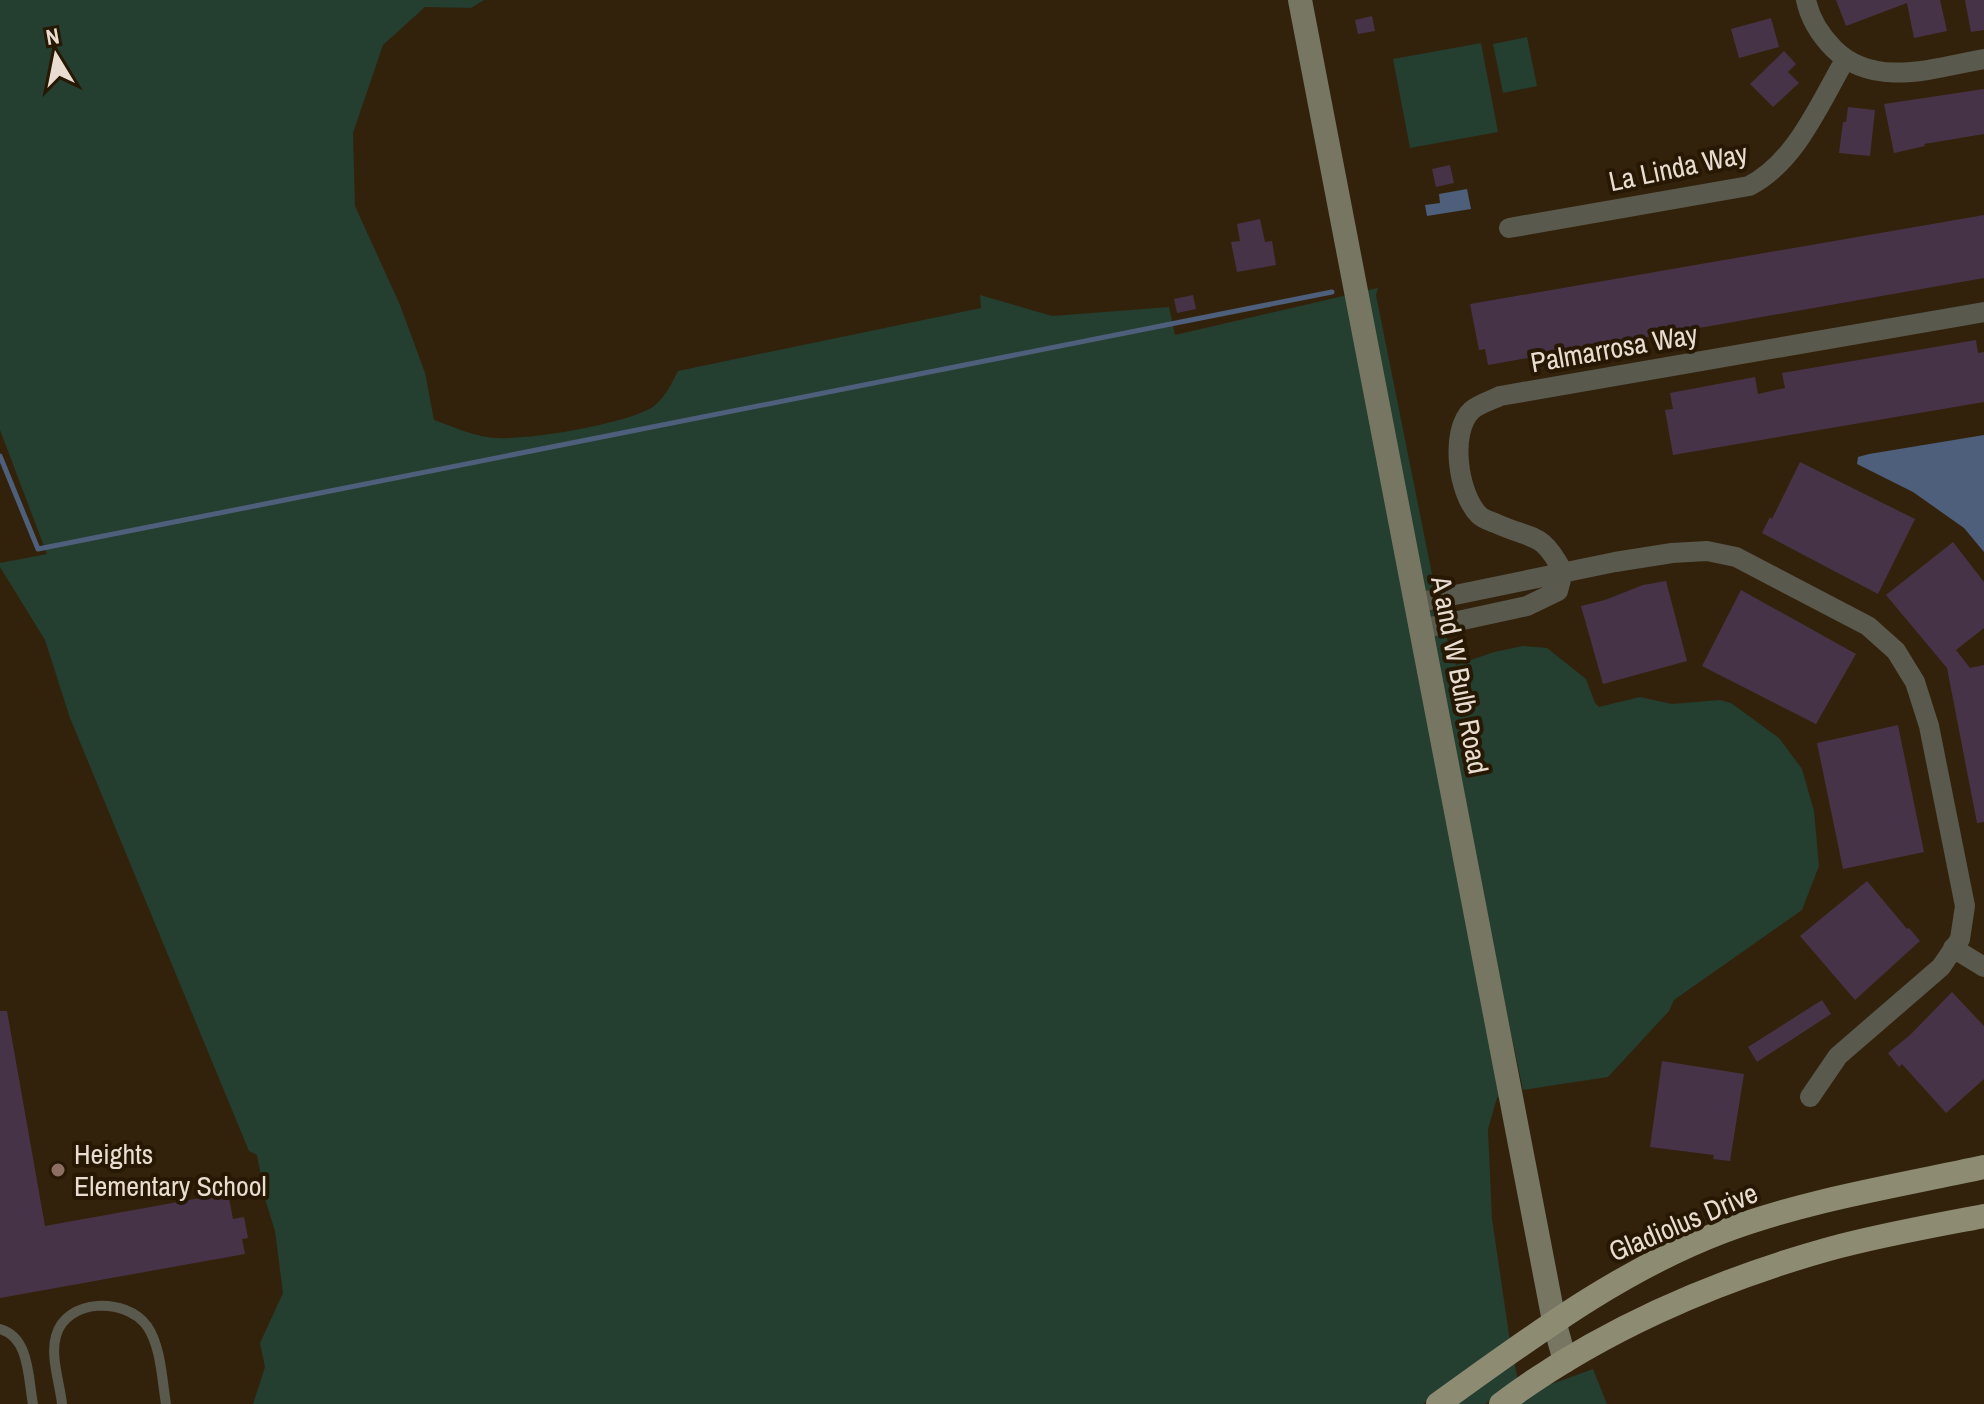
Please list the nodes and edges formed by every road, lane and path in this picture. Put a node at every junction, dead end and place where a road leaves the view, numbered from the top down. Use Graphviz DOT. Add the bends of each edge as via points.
graph roads {
  1 [pos="1300,0"];
  2 [pos="1806,0"];
  3 [pos="1984,59"];
  4 [pos="1845,60"];
  5 [pos="1509,228"];
  6 [pos="1984,312"];
  7 [pos="1563,572"];
  8 [pos="1498,586"];
  9 [pos="1416,603"];
  10 [pos="1504,611"];
  11 [pos="1421,629"];
  12 [pos="1953,948"];
  13 [pos="1984,967"];
  14 [pos="1810,1097"];
  15 [pos="1984,1167"];
  16 [pos="1984,1216"];
  17 [pos="1554,1321"];
  18 [pos="0,1329"];
  19 [pos="1565,1361"];
  20 [pos="33,1404"];
  21 [pos="62,1404"];
  22 [pos="166,1404"];
  23 [pos="1438,1404"];
  24 [pos="1501,1404"];
  1 -- 9 [label="street, A and W Bulb Road"];
  2 -- 4 [label="street" via="1815,25"];
  3 -- 4 [label="street" via="1892,74"];
  4 -- 5 [label="street, La Linda Way" via="1783,161 1749,186"];
  6 -- 7 [label="street, Palmarrosa Way" via="1500,396 1471,410 1458,439 1458,463 1469,501 1480,517 1550,547"];
  7 -- 8 [label="street"];
  7 -- 10 [label="street" via="1558,591"];
  7 -- 12 [label="street" via="1672,553 1707,551 1736,557 1868,626 1896,651 1915,682 1929,726 1965,906 1960,939"];
  8 -- 9 [label="street"];
  8 -- 10 [label="lane"];
  9 -- 11 [label="street, A and W Bulb Road"];
  10 -- 11 [label="street"];
  11 -- 17 [label="street, A and W Bulb Road"];
  12 -- 13 [label="street"];
  12 -- 14 [label="street" via="1941,967 1838,1056"];
  15 -- 17 [label="main road, Gladiolus Drive" via="1818,1203 1722,1232 1645,1266"];
  16 -- 19 [label="main road" via="1788,1261 1657,1313"];
  17 -- 19 [label="street, A and W Bulb Road"];
  17 -- 23 [label="main road, Gladiolus Drive"];
  18 -- 20 [label="lane" via="11,1333 24,1353"];
  19 -- 24 [label="main road"];
  21 -- 22 [label="lane" via="56,1333 69,1315 92,1306 116,1306 133,1313 154,1338"];
}
